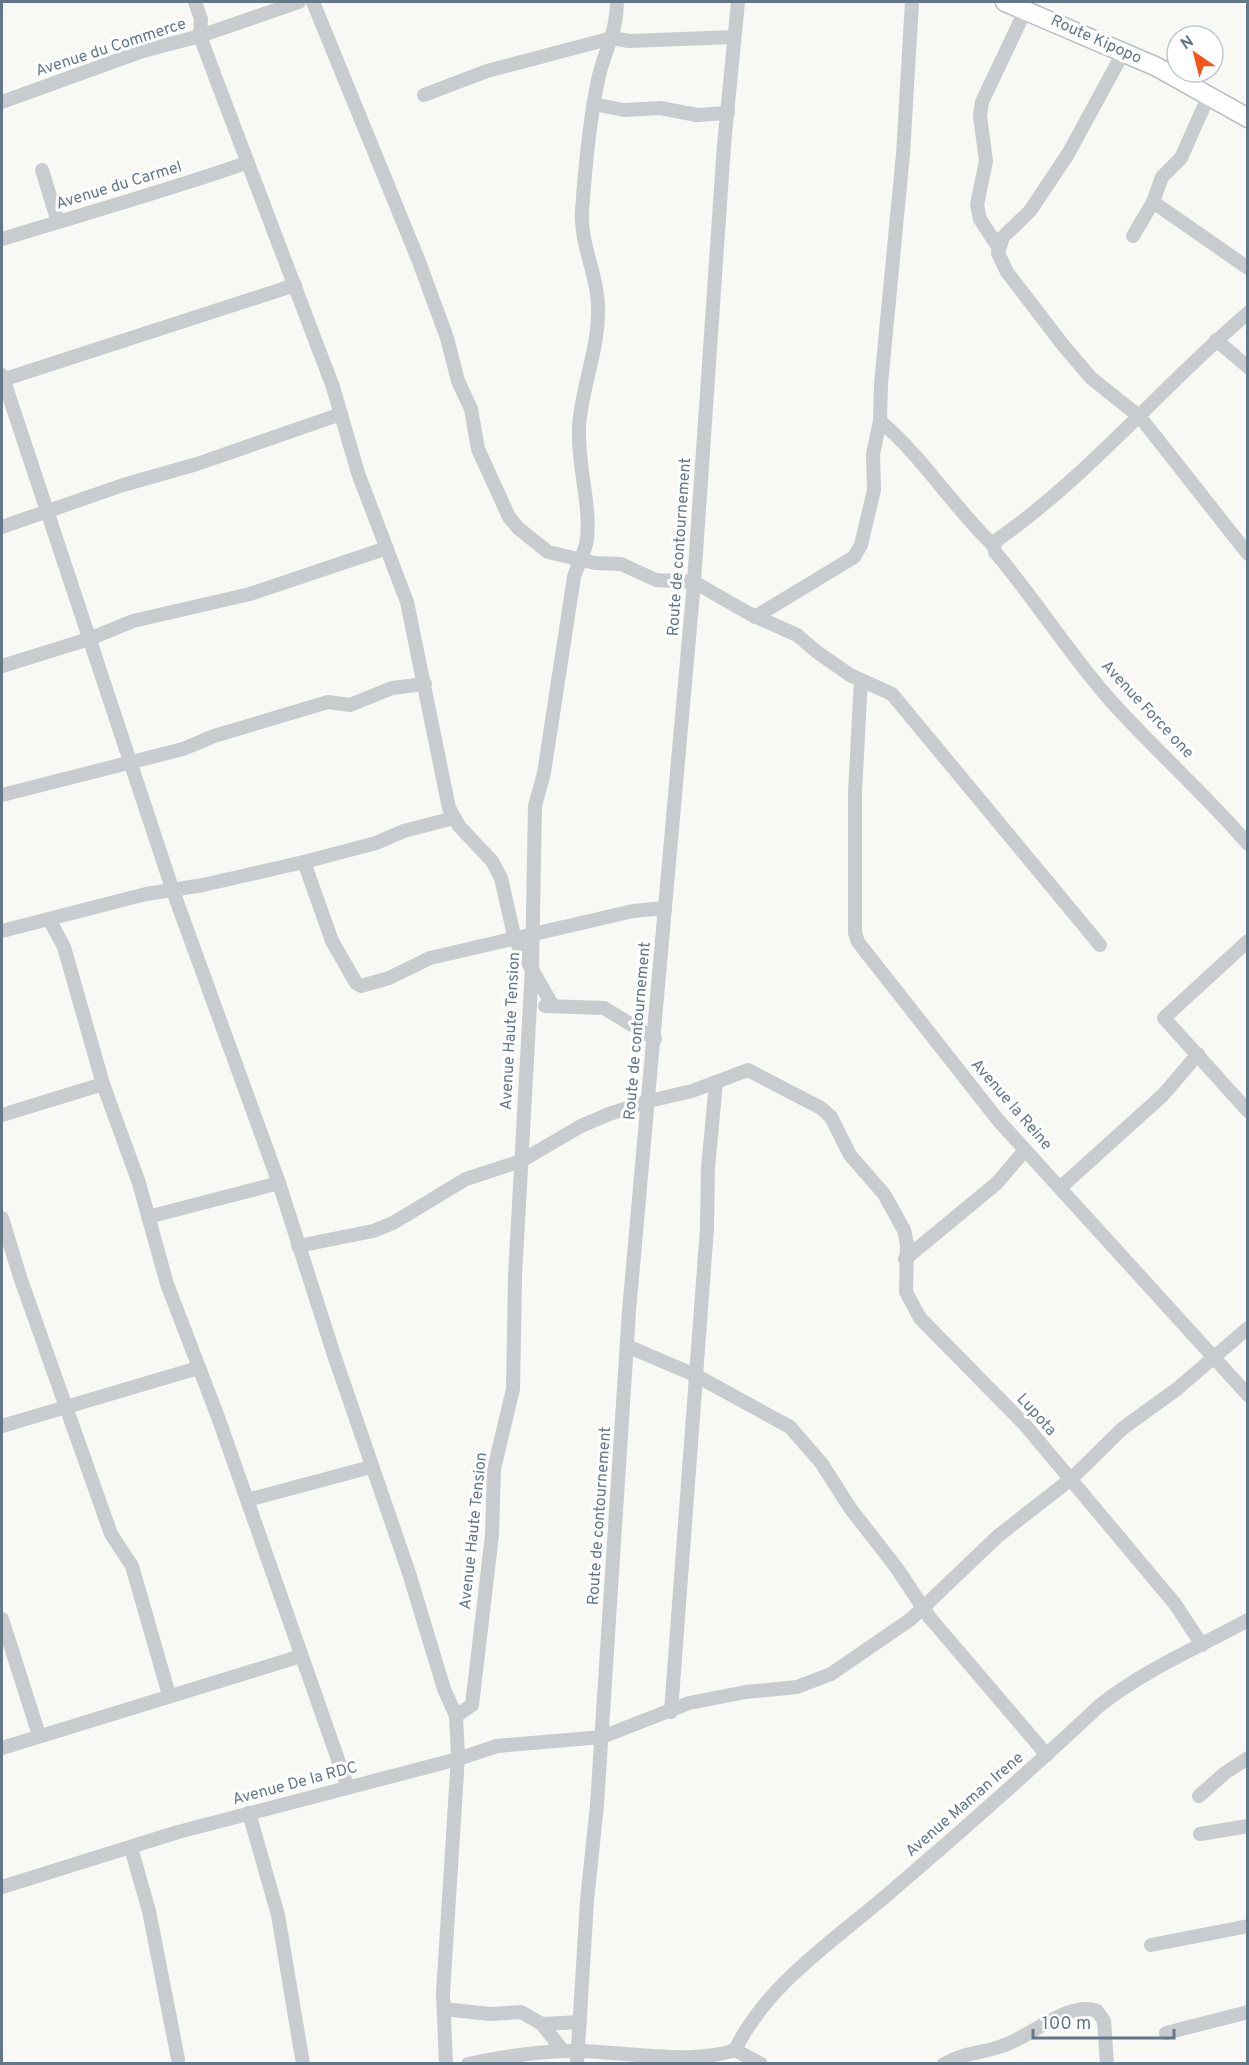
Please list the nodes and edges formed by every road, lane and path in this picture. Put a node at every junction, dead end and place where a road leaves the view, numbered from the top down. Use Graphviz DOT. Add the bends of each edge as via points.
graph roads {
  1 [pos="195,2"];
  2 [pos="299,2"];
  3 [pos="313,2"];
  4 [pos="616,2"];
  5 [pos="738,2"];
  6 [pos="912,2"];
  7 [pos="1005,2"];
  8 [pos="1026,11"];
  9 [pos="200,36"];
  10 [pos="734,37"];
  11 [pos="612,38"];
  12 [pos="1123,53"];
  13 [pos="424,95"];
  14 [pos="1209,95"];
  15 [pos="2,102"];
  16 [pos="593,104"];
  17 [pos="728,113"];
  18 [pos="1248,118"];
  19 [pos="246,164"];
  20 [pos="42,170"];
  21 [pos="1153,202"];
  22 [pos="58,222"];
  23 [pos="1133,236"];
  24 [pos="2,239"];
  25 [pos="998,247"];
  26 [pos="1248,268"];
  27 [pos="295,285"];
  28 [pos="1248,313"];
  29 [pos="1216,340"];
  30 [pos="1248,367"];
  31 [pos="2,378"];
  32 [pos="341,414"];
  33 [pos="1140,417"];
  34 [pos="880,421"];
  35 [pos="48,513"];
  36 [pos="2,527"];
  37 [pos="994,546"];
  38 [pos="387,548"];
  39 [pos="1248,554"];
  40 [pos="582,561"];
  41 [pos="694,582"];
  42 [pos="755,617"];
  43 [pos="89,639"];
  44 [pos="2,666"];
  45 [pos="861,680"];
  46 [pos="425,684"];
  47 [pos="131,762"];
  48 [pos="2,795"];
  49 [pos="454,818"];
  50 [pos="1248,844"];
  51 [pos="304,862"];
  52 [pos="173,891"];
  53 [pos="665,908"];
  54 [pos="49,919"];
  55 [pos="2,931"];
  56 [pos="532,936"];
  57 [pos="515,940"];
  58 [pos="1248,941"];
  59 [pos="1100,945"];
  60 [pos="532,968"];
  61 [pos="531,1004"];
  62 [pos="553,1006"];
  63 [pos="655,1039"];
  64 [pos="1198,1054"];
  65 [pos="717,1082"];
  66 [pos="103,1084"];
  67 [pos="649,1101"];
  68 [pos="1248,1111"];
  69 [pos="2,1115"];
  70 [pos="1025,1150"];
  71 [pos="521,1161"];
  72 [pos="279,1183"];
  73 [pos="1061,1187"];
  74 [pos="148,1217"];
  75 [pos="2,1218"];
  76 [pos="298,1246"];
  77 [pos="905,1259"];
  78 [pos="1248,1328"];
  79 [pos="627,1346"];
  80 [pos="1214,1357"];
  81 [pos="198,1368"];
  82 [pos="695,1375"];
  83 [pos="1248,1395"];
  84 [pos="67,1407"];
  85 [pos="2,1426"];
  86 [pos="371,1467"];
  87 [pos="1071,1479"];
  88 [pos="247,1500"];
  89 [pos="923,1607"];
  90 [pos="2,1619"];
  91 [pos="1248,1620"];
  92 [pos="1202,1645"];
  93 [pos="301,1656"];
  94 [pos="169,1695"];
  95 [pos="671,1712"];
  96 [pos="456,1716"];
  97 [pos="39,1736"];
  98 [pos="602,1737"];
  99 [pos="2,1748"];
  100 [pos="1047,1755"];
  101 [pos="1248,1758"];
  102 [pos="458,1759"];
  103 [pos="348,1788"];
  104 [pos="1199,1796"];
  105 [pos="249,1813"];
  106 [pos="1248,1826"];
  107 [pos="1200,1834"];
  108 [pos="131,1848"];
  109 [pos="2,1887"];
  110 [pos="1248,1926"];
  111 [pos="1152,1945"];
  112 [pos="444,2009"];
  113 [pos="1248,2012"];
  114 [pos="580,2022"];
  115 [pos="542,2024"];
  116 [pos="1166,2033"];
  117 [pos="735,2050"];
  118 [pos="563,2051"];
  119 [pos="578,2057"];
  120 [pos="178,2059"];
  121 [pos="303,2064"];
  122 [pos="446,2064"];
  123 [pos="468,2064"];
  124 [pos="761,2064"];
  125 [pos="944,2064"];
  126 [pos="1107,2064"];
  1 -- 9 [label="street" via="201,19"];
  2 -- 9 [label="street, Avenue du Commerce"];
  3 -- 40 [label="street" via="418,259 471,409 478,449 509,518 548,552"];
  4 -- 11 [label="street, Avenue Haute Tension"];
  5 -- 10 [label="street, Route de contournement"];
  6 -- 34 [label="street"];
  7 -- 8 [label="main road, Route Kipopo"];
  8 -- 12 [label="main road, Route Kipopo"];
  8 -- 25 [label="street" via="982,102 980,116 986,161 976,205 987,233"];
  9 -- 15 [label="street, Avenue du Commerce" via="143,51"];
  9 -- 19 [label="street"];
  10 -- 11 [label="street" via="629,41"];
  10 -- 17 [label="street, Route de contournement"];
  11 -- 13 [label="street" via="487,71"];
  11 -- 16 [label="street, Avenue Haute Tension"];
  12 -- 14 [label="main road, Route Kipopo"];
  12 -- 25 [label="street" via="1040,198"];
  14 -- 18 [label="main road, Route Kipopo"];
  14 -- 21 [label="street" via="1181,158 1162,177"];
  16 -- 17 [label="street" via="624,110 660,108 697,115"];
  16 -- 40 [label="street, Avenue Haute Tension" via="582,220 598,318 579,425 587,531"];
  17 -- 41 [label="street, Route de contournement"];
  19 -- 22 [label="street, Avenue du Carmel"];
  19 -- 27 [label="street"];
  20 -- 22 [label="street"];
  21 -- 23 [label="street"];
  21 -- 26 [label="street"];
  22 -- 24 [label="street, Avenue du Carmel"];
  25 -- 33 [label="street" via="1007,272 1063,345 1091,378"];
  27 -- 31 [label="street"];
  27 -- 32 [label="street"];
  28 -- 29 [label="street"];
  29 -- 30 [label="street"];
  29 -- 33 [label="street"];
  31 -- 35 [label="street"];
  32 -- 35 [label="street"];
  32 -- 38 [label="street" via="358,473"];
  33 -- 37 [label="street" via="1062,491"];
  33 -- 39 [label="street"];
  34 -- 37 [label="street, Avenue Force one" via="900,438"];
  34 -- 42 [label="street" via="873,454 874,490 858,552"];
  35 -- 36 [label="street"];
  35 -- 43 [label="street"];
  37 -- 50 [label="street, Avenue Force one" via="1111,700"];
  38 -- 43 [label="street" via="250,594 133,621"];
  38 -- 46 [label="street" via="409,610"];
  40 -- 41 [label="street" via="621,564 656,580"];
  40 -- 56 [label="street, Avenue Haute Tension" via="574,577 544,773 536,799"];
  41 -- 42 [label="street"];
  41 -- 53 [label="street, Route de contournement"];
  42 -- 45 [label="street" via="797,635"];
  43 -- 44 [label="street"];
  43 -- 47 [label="street"];
  45 -- 59 [label="street" via="892,694 904,707"];
  45 -- 70 [label="street, Avenue la Reine" via="855,792 858,942"];
  46 -- 47 [label="street" via="392,688 350,705 328,702"];
  46 -- 49 [label="street" via="444,794"];
  47 -- 48 [label="street"];
  47 -- 52 [label="street"];
  49 -- 51 [label="street"];
  49 -- 57 [label="street" via="492,861 501,878"];
  51 -- 52 [label="street"];
  51 -- 57 [label="street" via="335,948 359,986 389,978 430,958"];
  52 -- 54 [label="street" via="146,894"];
  52 -- 72 [label="street"];
  53 -- 56 [label="street" via="633,911"];
  53 -- 63 [label="street, Route de contournement"];
  54 -- 55 [label="street"];
  54 -- 66 [label="street" via="64,947"];
  56 -- 57 [label="street"];
  56 -- 60 [label="street, Avenue Haute Tension"];
  57 -- 60 [label="street"];
  58 -- 64 [label="street" via="1164,1018"];
  60 -- 61 [label="street, Avenue Haute Tension"];
  60 -- 62 [label="street"];
  61 -- 62 [label="street"];
  61 -- 71 [label="street, Avenue Haute Tension"];
  62 -- 63 [label="street" via="604,1008"];
  63 -- 67 [label="street, Route de contournement"];
  64 -- 68 [label="street"];
  64 -- 73 [label="street" via="1163,1095"];
  65 -- 67 [label="street, Lupota"];
  65 -- 77 [label="street, Lupota" via="748,1070 831,1117 850,1155 884,1194 904,1230"];
  65 -- 82 [label="street"];
  66 -- 69 [label="street"];
  66 -- 74 [label="street"];
  67 -- 71 [label="street, Lupota" via="581,1126"];
  67 -- 79 [label="street, Route de contournement"];
  70 -- 73 [label="street, Avenue la Reine"];
  70 -- 77 [label="street" via="997,1183"];
  71 -- 76 [label="street, Lupota" via="466,1179 373,1232"];
  71 -- 96 [label="street, Avenue Haute Tension" via="513,1389 494,1469 492,1535 472,1705"];
  72 -- 74 [label="street"];
  72 -- 76 [label="street"];
  73 -- 80 [label="street, Avenue la Reine"];
  74 -- 81 [label="street" via="167,1284"];
  75 -- 84 [label="street"];
  76 -- 86 [label="street"];
  77 -- 87 [label="street, Lupota" via="906,1292 920,1318 1026,1426"];
  78 -- 80 [label="street, Avenue De la RDC"];
  79 -- 82 [label="street"];
  79 -- 98 [label="street, Route de contournement"];
  80 -- 83 [label="street, Avenue la Reine"];
  80 -- 87 [label="street, Avenue De la RDC" via="1117,1434"];
  81 -- 84 [label="street"];
  81 -- 88 [label="street"];
  82 -- 89 [label="street" via="790,1427 822,1464"];
  82 -- 95 [label="street"];
  84 -- 85 [label="street"];
  84 -- 94 [label="street" via="111,1534 132,1566"];
  86 -- 88 [label="street"];
  86 -- 96 [label="street"];
  87 -- 89 [label="street, Avenue De la RDC" via="998,1536"];
  87 -- 92 [label="street, Lupota" via="1174,1604"];
  88 -- 93 [label="street"];
  89 -- 95 [label="street, Avenue De la RDC" via="850,1661 812,1683 784,1690 713,1697"];
  89 -- 100 [label="street"];
  90 -- 97 [label="street"];
  91 -- 92 [label="street, Avenue Maman Irene"];
  92 -- 100 [label="street, Avenue Maman Irene" via="1123,1687"];
  93 -- 94 [label="street"];
  93 -- 103 [label="street"];
  94 -- 97 [label="street"];
  95 -- 98 [label="street, Avenue De la RDC"];
  96 -- 102 [label="street"];
  97 -- 99 [label="street"];
  98 -- 102 [label="street, Avenue De la RDC" via="497,1746"];
  98 -- 114 [label="street, Route de contournement"];
  100 -- 117 [label="street, Avenue Maman Irene" via="775,1991 747,2026"];
  101 -- 104 [label="street"];
  102 -- 103 [label="street, Avenue De la RDC"];
  102 -- 112 [label="street"];
  103 -- 105 [label="street, Avenue De la RDC"];
  105 -- 108 [label="street, Avenue De la RDC"];
  105 -- 121 [label="street" via="280,1924"];
  106 -- 107 [label="street"];
  108 -- 109 [label="street, Avenue De la RDC"];
  108 -- 120 [label="street" via="150,1919"];
  110 -- 111 [label="street"];
  112 -- 115 [label="street" via="490,2014 521,2012"];
  112 -- 122 [label="street"];
  113 -- 116 [label="street"];
  114 -- 115 [label="street"];
  114 -- 119 [label="street, Route de contournement"];
  115 -- 118 [label="street"];
  117 -- 119 [label="street" via="723,2055"];
  117 -- 124 [label="street"];
  118 -- 119 [label="street"];
  118 -- 123 [label="street"];
  125 -- 126 [label="street" via="969,2052 1003,2046 1066,2014 1086,2009 1098,2011 1104,2021"];
}
